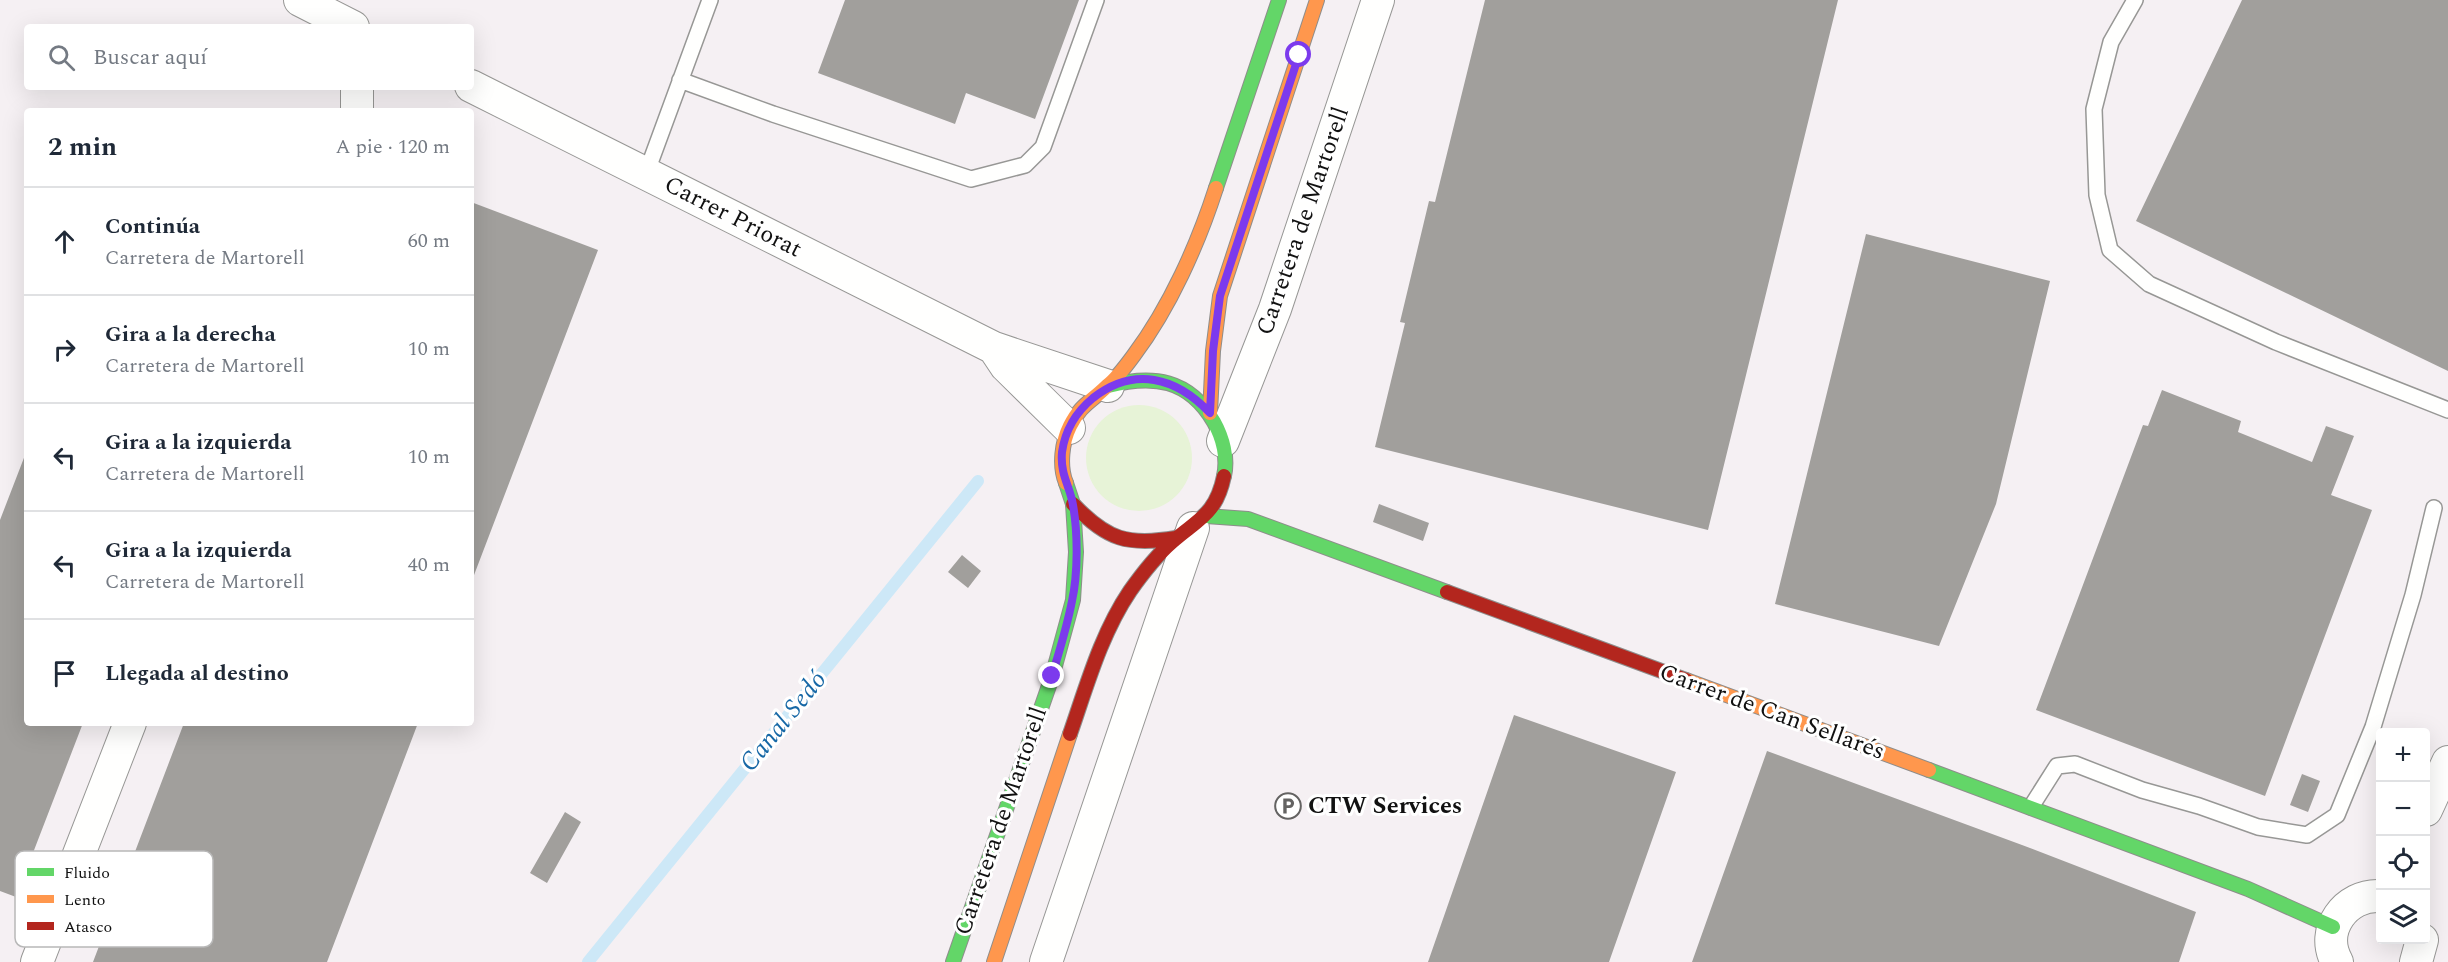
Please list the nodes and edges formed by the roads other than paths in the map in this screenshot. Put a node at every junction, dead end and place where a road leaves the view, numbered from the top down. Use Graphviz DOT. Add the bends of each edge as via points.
graph roads {
  1 [pos="300,0"];
  2 [pos="710,0"];
  3 [pos="1096,0"];
  4 [pos="1279,0"];
  5 [pos="1317,0"];
  6 [pos="1378,0"];
  7 [pos="2135,0"];
  8 [pos="347,24"];
  9 [pos="680,80"];
  10 [pos="474,88"];
  11 [pos="357,90"];
  12 [pos="357,108"];
  13 [pos="646,174"];
  14 [pos="994,348"];
  15 [pos="1108,386"];
  16 [pos="2448,411"];
  17 [pos="1210,413"];
  18 [pos="1069,428"];
  19 [pos="1223,441"];
  20 [pos="1073,504"];
  21 [pos="2433,508"];
  22 [pos="1192,527"];
  23 [pos="129,726"];
  24 [pos="2448,762"];
  25 [pos="2430,801"];
  26 [pos="2031,807"];
  27 [pos="80,851"];
  28 [pos="2376,896"];
  29 [pos="2333,927"];
  30 [pos="2420,944"];
  31 [pos="43,947"];
  32 [pos="37,962"];
  33 [pos="952,962"];
  34 [pos="994,962"];
  35 [pos="1046,962"];
  36 [pos="2337,962"];
  37 [pos="2416,962"];
  1 -- 8 [label="street"];
  2 -- 9 [label="lane"];
  3 -- 9 [label="lane" via="1043,147 1025,165 971,179"];
  4 -- 15 [label="main road, Carretera de Martorell" via="1200,237 1155,322"];
  5 -- 17 [label="main road, Carretera de Martorell" via="1220,296"];
  6 -- 19 [label="street, Carretera de Martorell" via="1275,309"];
  7 -- 16 [label="lane" via="2111,42 2094,110 2097,195 2110,250 2150,284 2276,342"];
  9 -- 13 [label="lane"];
  10 -- 13 [label="street, Carrer Priorat"];
  11 -- 12 [label="street"];
  13 -- 14 [label="street, Carrer Priorat"];
  14 -- 15 [label="street, Carrer Priorat"];
  14 -- 18 [label="street, Carrer Priorat" via="1006,366"];
  15 -- 17 [label="main road, Carretera de Martorell" via="1154,380 1194,397"];
  15 -- 18 [label="main road, Carretera de Martorell" via="1082,407"];
  17 -- 19 [label="main road, Carretera de Martorell"];
  18 -- 20 [label="main road, Carretera de Martorell" via="1062,453 1064,479"];
  19 -- 22 [label="main road, Carretera de Martorell" via="1224,482 1216,500"];
  20 -- 22 [label="main road, Carretera de Martorell" via="1090,524 1137,544"];
  20 -- 33 [label="main road, Carretera de Martorell" via="1073,600 1052,676"];
  21 -- 26 [label="lane" via="2413,595 2376,716 2337,815 2307,835 2258,827 2075,764 2057,766"];
  22 -- 26 [label="main road, Carrer de Can Sellarés" via="1248,519"];
  22 -- 34 [label="main road, Carretera de Martorell" via="1127,594 1109,626"];
  22 -- 35 [label="street, Carretera de Martorell"];
  23 -- 27 [label="street"];
  24 -- 25 [label="street"];
  26 -- 29 [label="main road, Carrer de Can Sellarés" via="2248,889"];
  28 -- 29 [label="street" via="2352,903"];
  29 -- 36 [label="street" via="2332,949"];
  30 -- 37 [label="street"];
  31 -- 32 [label="street"];
}
